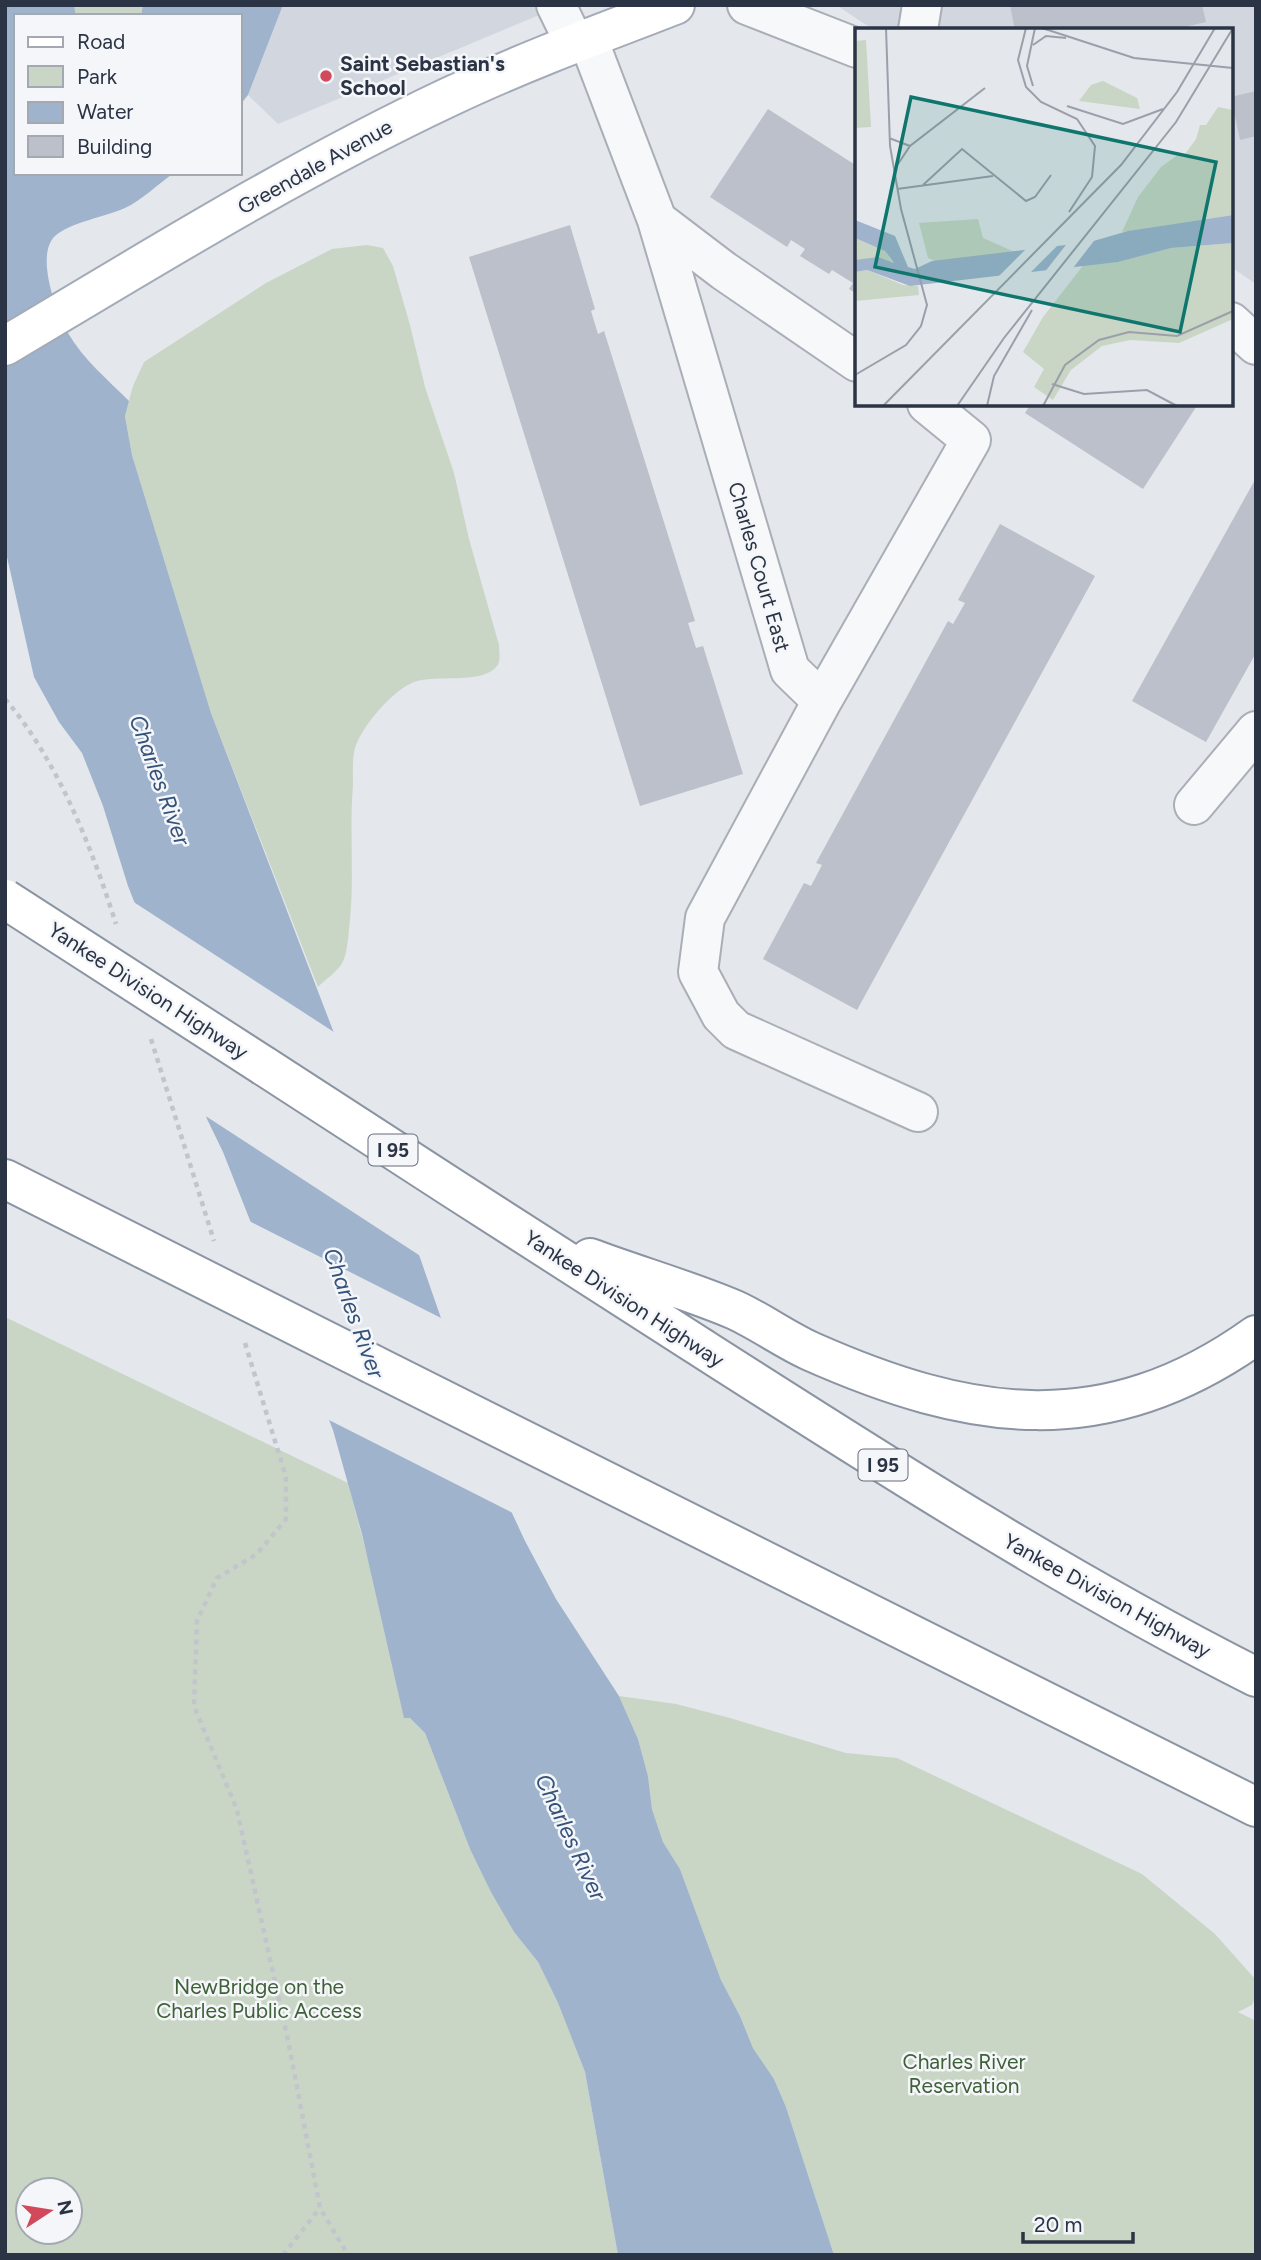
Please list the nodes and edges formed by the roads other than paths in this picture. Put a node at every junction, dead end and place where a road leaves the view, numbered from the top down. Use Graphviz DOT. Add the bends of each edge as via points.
graph roads {
  1 [pos="556,5"];
  2 [pos="675,5"];
  3 [pos="747,5"];
  4 [pos="922,5"];
  5 [pos="918,28"];
  6 [pos="581,42"];
  7 [pos="855,47"];
  8 [pos="657,220"];
  9 [pos="1233,324"];
  10 [pos="7,344"];
  11 [pos="1256,345"];
  12 [pos="855,361"];
  13 [pos="929,406"];
  14 [pos="822,701"];
  15 [pos="1256,731"];
  16 [pos="1194,804"];
  17 [pos="5,899"];
  18 [pos="918,1112"];
  19 [pos="5,1179"];
  20 [pos="5,1198"];
  21 [pos="77,1215"];
  22 [pos="522,1234"];
  23 [pos="1256,1335"];
  24 [pos="1256,1676"];
  25 [pos="1256,1807"];
  1 -- 6 [label="street, Charles Court East"];
  2 -- 6 [label="main road, Greendale Avenue"];
  3 -- 7 [label="street"];
  4 -- 5 [label="street"];
  6 -- 8 [label="street, Charles Court East"];
  6 -- 10 [label="main road, Greendale Avenue" via="451,96 350,147"];
  8 -- 12 [label="street"];
  8 -- 14 [label="street, Charles Court East" via="790,670"];
  9 -- 11 [label="street"];
  13 -- 14 [label="street" via="971,440"];
  14 -- 18 [label="street" via="705,918 698,972 721,1015 736,1030"];
  15 -- 16 [label="street"];
  17 -- 22 [label="main road, Yankee Division Highway / I 95, bridge"];
  19 -- 21 [label="main road"];
  20 -- 21 [label="main road"];
  21 -- 25 [label="main road, bridge"];
  22 -- 23 [label="main road" via="736,1311 808,1350 872,1376 932,1396 996,1408 1083,1409 1139,1397 1214,1364"];
  22 -- 24 [label="main road, Yankee Division Highway / I 95" via="979,1524"];
}
